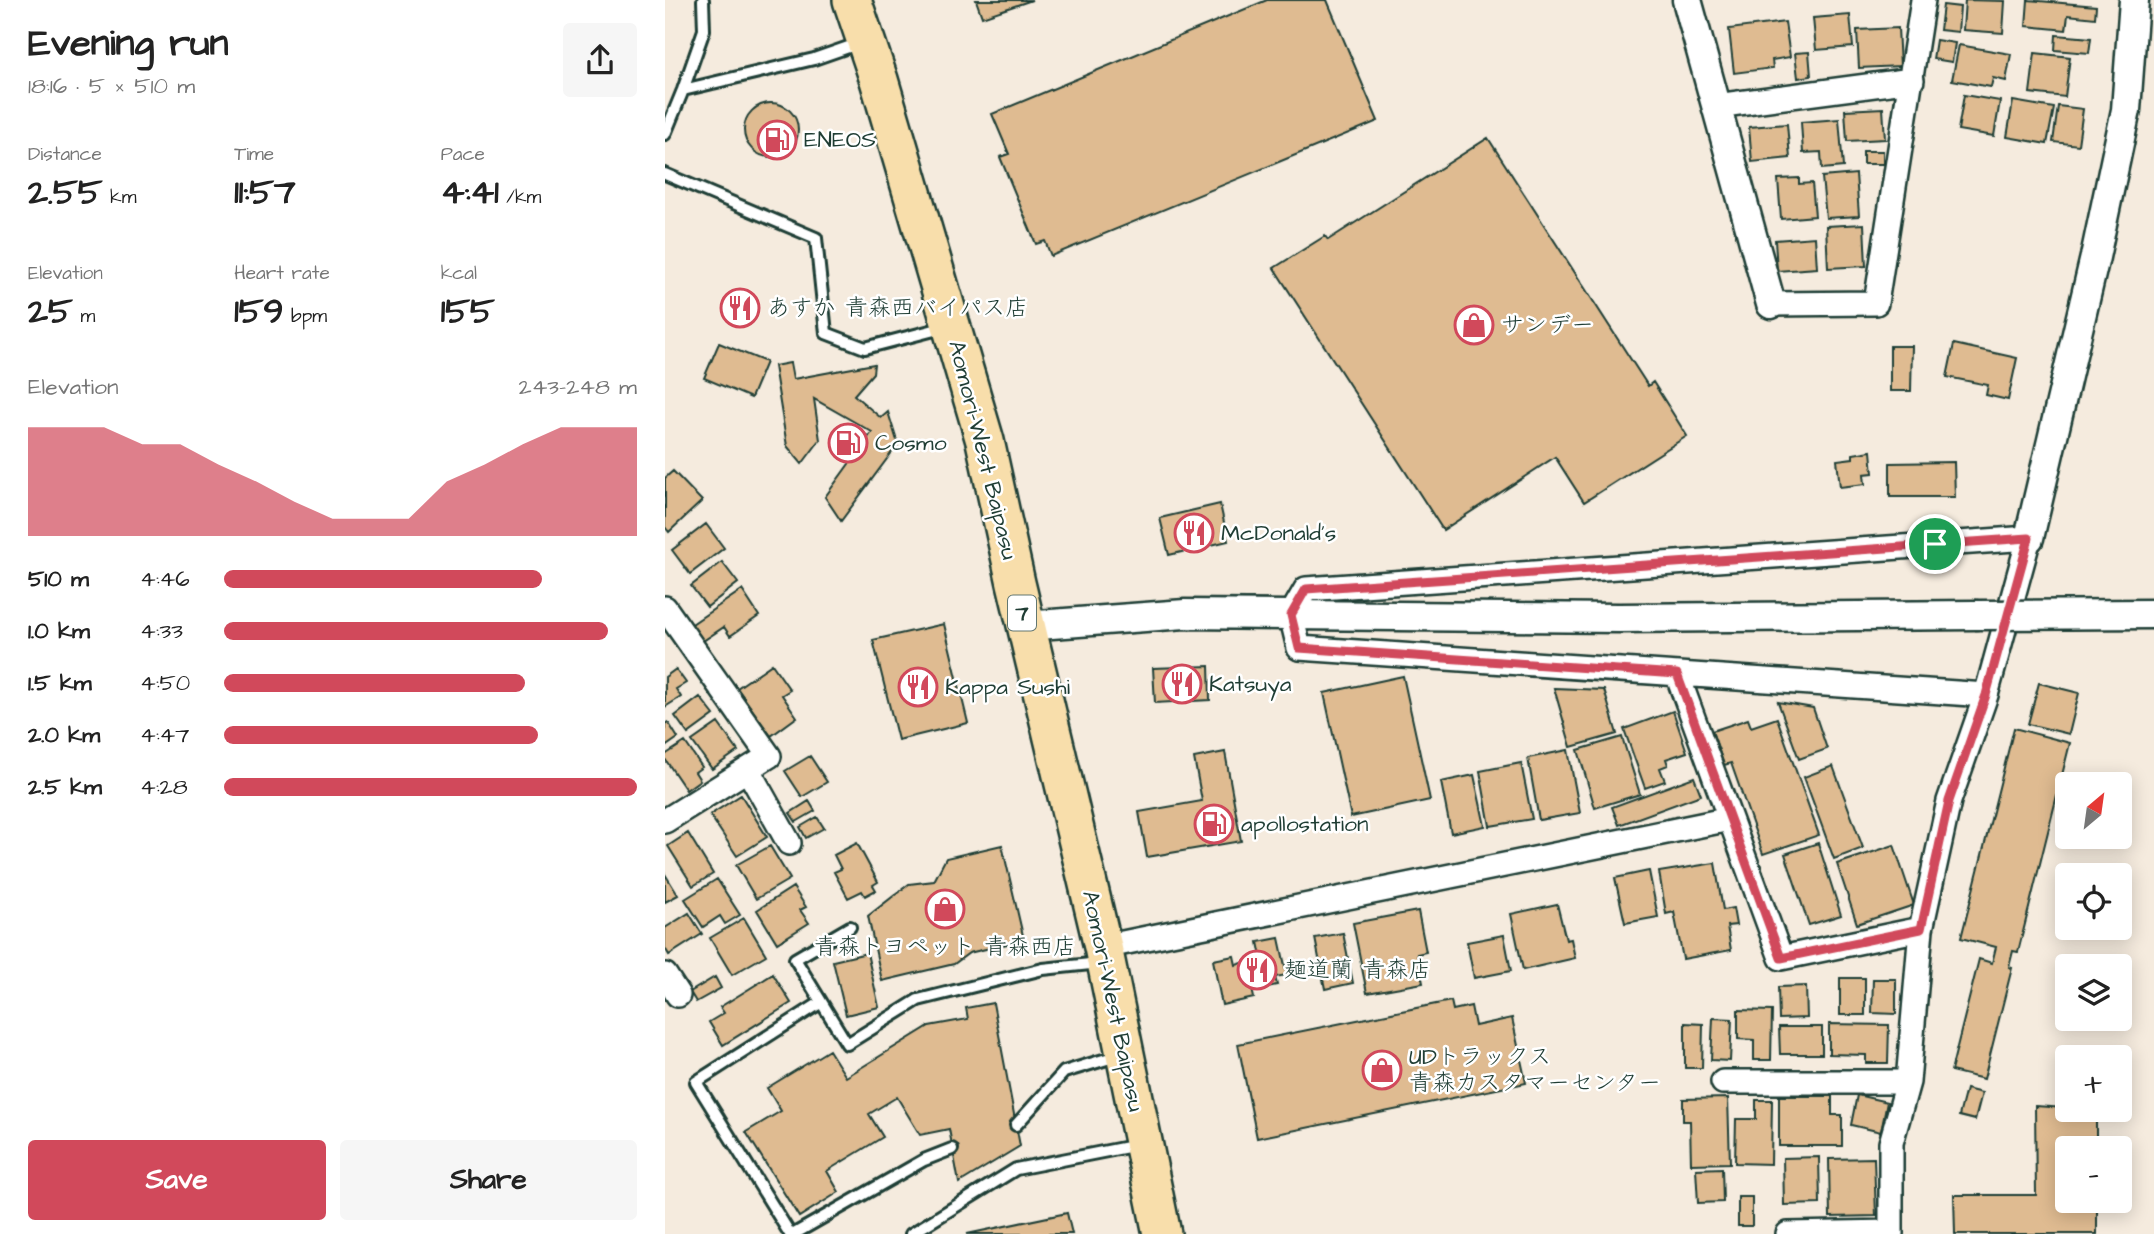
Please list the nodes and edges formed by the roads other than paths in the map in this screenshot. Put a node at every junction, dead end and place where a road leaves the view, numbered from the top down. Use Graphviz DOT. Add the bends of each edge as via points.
graph roads {
  1 [pos="703,0"];
  2 [pos="852,0"];
  3 [pos="1687,0"];
  4 [pos="1923,0"];
  5 [pos="2134,0"];
  6 [pos="866,40"];
  7 [pos="1912,80"];
  8 [pos="684,90"];
  9 [pos="1716,106"];
  10 [pos="665,134"];
  11 [pos="665,174"];
  12 [pos="1771,304"];
  13 [pos="952,325"];
  14 [pos="2029,538"];
  15 [pos="665,608"];
  16 [pos="2154,614"];
  17 [pos="1291,615"];
  18 [pos="1025,626"];
  19 [pos="1677,674"];
  20 [pos="1986,695"];
  21 [pos="748,770"];
  22 [pos="669,810"];
  23 [pos="1730,819"];
  24 [pos="789,843"];
  25 [pos="850,927"];
  26 [pos="1921,929"];
  27 [pos="1105,955"];
  28 [pos="665,975"];
  29 [pos="677,995"];
  30 [pos="820,1003"];
  31 [pos="1125,1054"];
  32 [pos="1723,1082"];
  33 [pos="1908,1082"];
  34 [pos="1016,1125"];
  35 [pos="1144,1144"];
  36 [pos="952,1149"];
  37 [pos="1891,1233"];
  38 [pos="792,1234"];
  39 [pos="911,1234"];
  40 [pos="1162,1234"];
  41 [pos="1788,1234"];
  1 -- 8 [label="lane" via="704,30"];
  2 -- 6 [label="highway, Aomori-West Baipasu / 7"];
  3 -- 9 [label="street"];
  4 -- 7 [label="street"];
  5 -- 14 [label="street" via="2126,110"];
  6 -- 8 [label="lane" via="814,59"];
  6 -- 13 [label="highway, Aomori-West Baipasu / 7"];
  7 -- 9 [label="street"];
  7 -- 12 [label="street" via="1876,303"];
  8 -- 10 [label="lane"];
  9 -- 12 [label="street"];
  11 -- 13 [label="lane" via="815,238 825,333 865,348"];
  13 -- 18 [label="highway, Aomori-West Baipasu / 7" via="985,442"];
  14 -- 17 [label="street" via="1306,589"];
  14 -- 20 [label="street"];
  15 -- 21 [label="street" via="769,755"];
  16 -- 17 [label="street, bridge"];
  17 -- 18 [label="street" via="1185,614"];
  17 -- 19 [label="street" via="1299,648"];
  18 -- 27 [label="highway, Aomori-West Baipasu / 7"];
  19 -- 20 [label="street"];
  19 -- 23 [label="street"];
  20 -- 26 [label="street" via="1949,801"];
  21 -- 22 [label="street"];
  21 -- 24 [label="street"];
  23 -- 26 [label="street" via="1781,958"];
  23 -- 27 [label="street"];
  25 -- 30 [label="lane" via="795,959"];
  26 -- 33 [label="street"];
  27 -- 30 [label="lane" via="918,1000 846,1044"];
  27 -- 31 [label="highway, Aomori-West Baipasu / 7"];
  28 -- 29 [label="street"];
  30 -- 38 [label="lane" via="696,1082"];
  31 -- 34 [label="lane" via="1064,1072"];
  31 -- 35 [label="highway, Aomori-West Baipasu / 7"];
  32 -- 33 [label="street"];
  33 -- 37 [label="street" via="1891,1143"];
  35 -- 39 [label="lane" via="1016,1169"];
  35 -- 40 [label="highway, Aomori-West Baipasu / 7"];
  36 -- 38 [label="lane"];
  37 -- 41 [label="street"];
}
